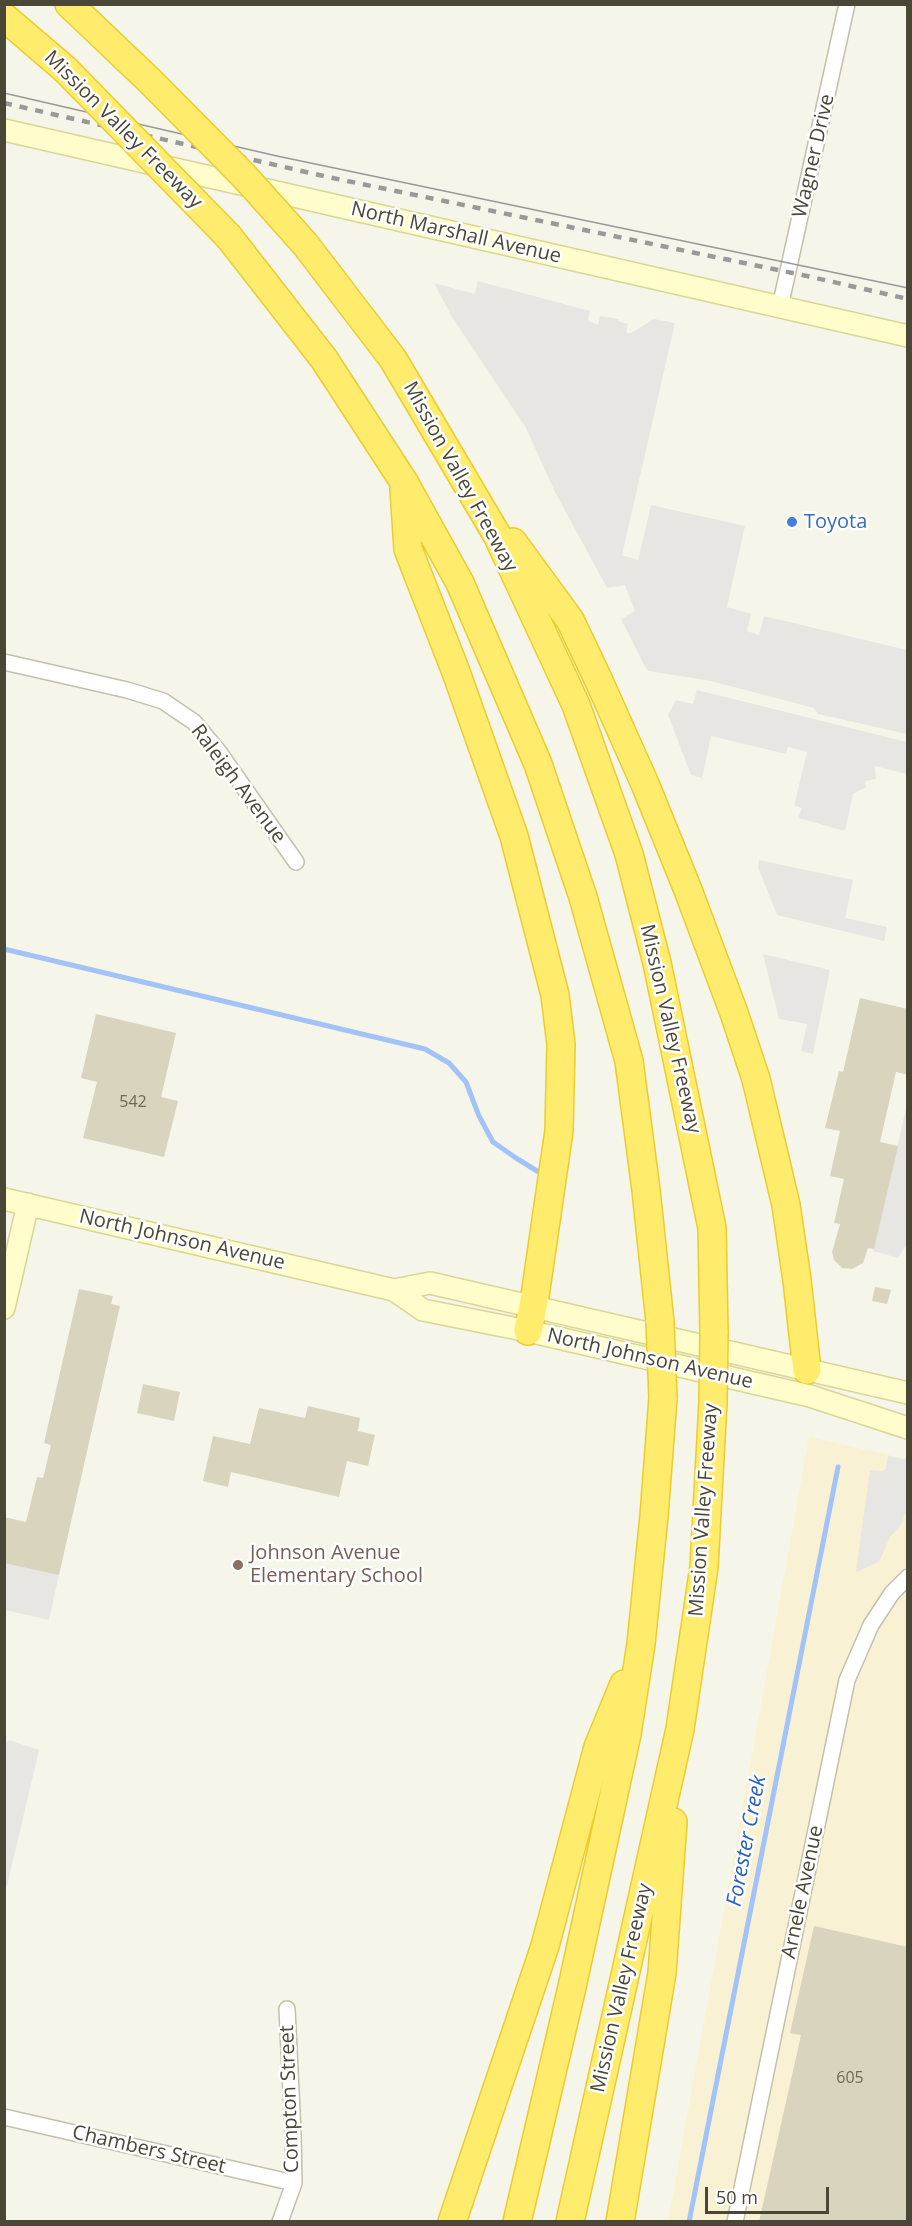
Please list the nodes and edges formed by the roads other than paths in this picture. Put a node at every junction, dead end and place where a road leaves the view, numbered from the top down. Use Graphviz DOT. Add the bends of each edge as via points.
graph roads {
  1 [pos="69,4"];
  2 [pos="847,4"];
  3 [pos="4,17"];
  4 [pos="4,130"];
  5 [pos="780,307"];
  6 [pos="908,336"];
  7 [pos="446,448"];
  8 [pos="404,482"];
  9 [pos="4,662"];
  10 [pos="296,862"];
  11 [pos="4,1199"];
  12 [pos="28,1204"];
  13 [pos="4,1308"];
  14 [pos="530,1319"];
  15 [pos="807,1370"];
  16 [pos="908,1393"];
  17 [pos="908,1428"];
  18 [pos="908,1577"];
  19 [pos="641,1644"];
  20 [pos="680,1729"];
  21 [pos="572,1987"];
  22 [pos="287,2009"];
  23 [pos="4,2117"];
  24 [pos="294,2183"];
  25 [pos="280,2222"];
  26 [pos="452,2222"];
  27 [pos="502,2222"];
  28 [pos="517,2222"];
  29 [pos="570,2222"];
  30 [pos="620,2222"];
  31 [pos="735,2222"];
  1 -- 7 [label="highway, Mission Valley Freeway, bridge" via="245,177 305,244 393,359"];
  2 -- 5 [label="street, Wagner Drive"];
  3 -- 8 [label="highway, Mission Valley Freeway, bridge" via="66,70 229,237 324,359"];
  4 -- 5 [label="main road, North Marshall Avenue"];
  5 -- 6 [label="main road, North Marshall Avenue"];
  7 -- 15 [label="highway" via="570,620 688,890 734,1013 771,1134 786,1205"];
  7 -- 20 [label="highway, Mission Valley Freeway, bridge" via="497,535 576,705 630,854 712,1227 713,1402 704,1567"];
  8 -- 14 [label="highway" via="408,549 514,836 555,995 561,1044 559,1131"];
  8 -- 19 [label="highway, Mission Valley Freeway, bridge" via="460,584 538,764 583,897 629,1061 660,1322 663,1398"];
  9 -- 10 [label="street, Raleigh Avenue" via="163,701 194,722"];
  11 -- 12 [label="main road, North Johnson Avenue"];
  12 -- 13 [label="main road"];
  12 -- 14 [label="main road, North Johnson Avenue" via="394,1290 430,1283"];
  14 -- 15 [label="main road, North Johnson Avenue"];
  14 -- 17 [label="main road, North Johnson Avenue" via="810,1396"];
  15 -- 16 [label="main road, North Johnson Avenue"];
  18 -- 31 [label="street, Arnele Avenue" via="871,1625 847,1680"];
  19 -- 21 [label="highway, Mission Valley Freeway" via="627,1734"];
  19 -- 26 [label="highway" via="598,1747 545,1946"];
  20 -- 29 [label="highway, Mission Valley Freeway"];
  20 -- 30 [label="highway" via="662,1973"];
  21 -- 27 [label="highway" via="525,2131"];
  21 -- 28 [label="highway, Mission Valley Freeway"];
  22 -- 24 [label="street, Compton Street"];
  23 -- 24 [label="street, Chambers Street"];
  24 -- 25 [label="street, Compton Street"];
}
